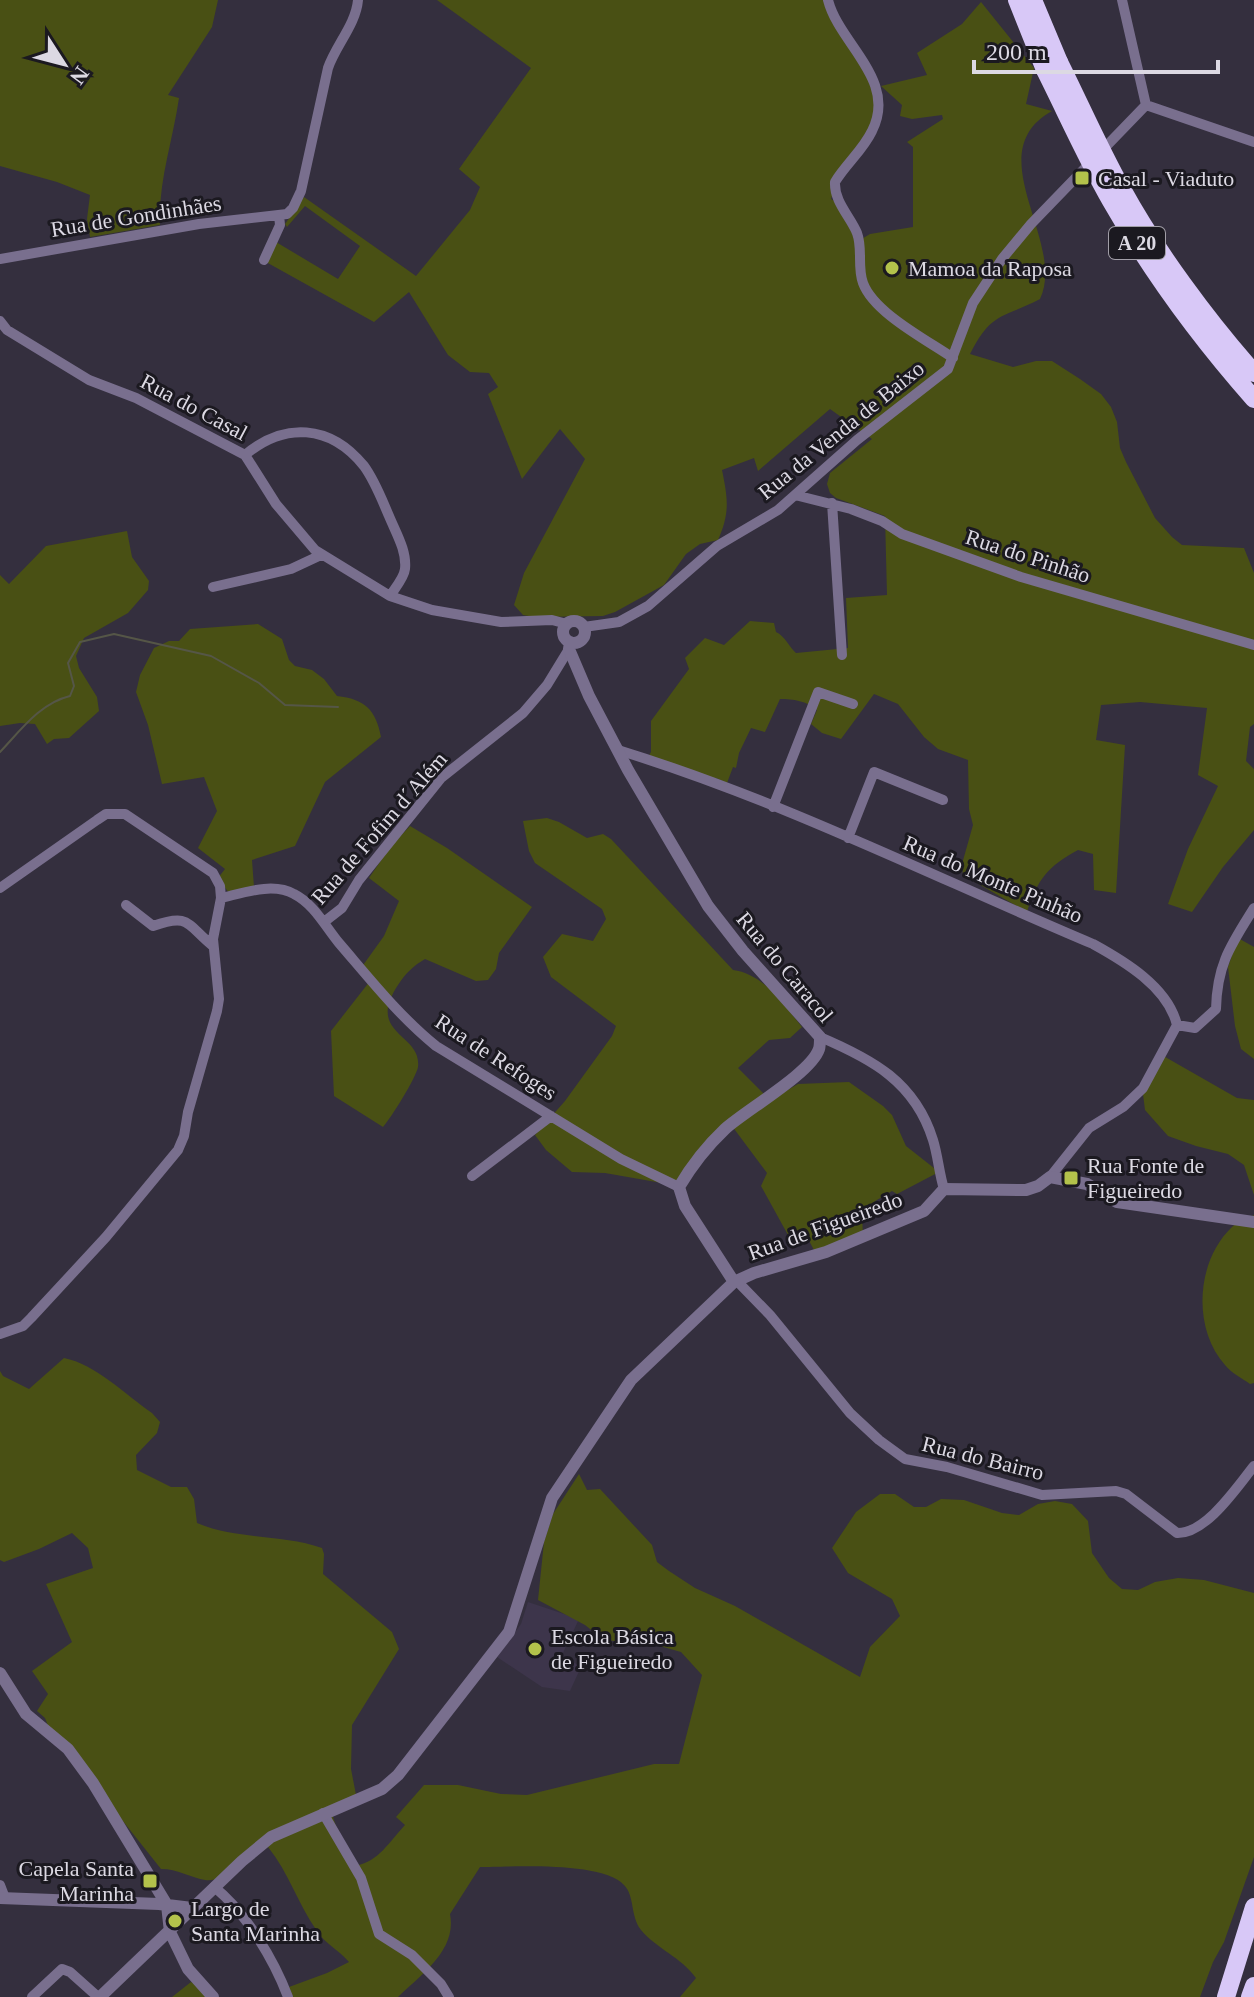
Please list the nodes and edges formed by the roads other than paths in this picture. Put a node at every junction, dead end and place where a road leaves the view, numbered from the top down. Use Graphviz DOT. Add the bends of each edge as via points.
graph roads {
  1 [pos="358,0"];
  2 [pos="828,0"];
  3 [pos="1017,0"];
  4 [pos="1033,0"];
  5 [pos="1122,0"];
  6 [pos="1052,66"];
  7 [pos="1146,105"];
  8 [pos="1254,142"];
  9 [pos="279,215"];
  10 [pos="0,259"];
  11 [pos="264,260"];
  12 [pos="0,321"];
  13 [pos="953,358"];
  14 [pos="1254,373"];
  15 [pos="1254,399"];
  16 [pos="245,455"];
  17 [pos="795,495"];
  18 [pos="832,503"];
  19 [pos="321,555"];
  20 [pos="213,587"];
  21 [pos="390,596"];
  22 [pos="567,624"];
  23 [pos="584,627"];
  24 [pos="570,645"];
  25 [pos="1254,645"];
  26 [pos="842,655"];
  27 [pos="853,704"];
  28 [pos="618,750"];
  29 [pos="943,800"];
  30 [pos="773,807"];
  31 [pos="848,838"];
  32 [pos="0,888"];
  33 [pos="221,898"];
  34 [pos="126,905"];
  35 [pos="1254,908"];
  36 [pos="324,922"];
  37 [pos="213,946"];
  38 [pos="1177,1025"];
  39 [pos="820,1037"];
  40 [pos="551,1116"];
  41 [pos="472,1176"];
  42 [pos="1050,1177"];
  43 [pos="679,1187"];
  44 [pos="944,1189"];
  45 [pos="1254,1222"];
  46 [pos="735,1281"];
  47 [pos="0,1334"];
  48 [pos="1254,1466"];
  49 [pos="0,1673"];
  50 [pos="323,1813"];
  51 [pos="0,1885"];
  52 [pos="214,1887"];
  53 [pos="3,1898"];
  54 [pos="167,1905"];
  55 [pos="1254,1907"];
  56 [pos="192,1908"];
  57 [pos="170,1932"];
  58 [pos="1254,1986"];
  59 [pos="32,1997"];
  60 [pos="99,1997"];
  61 [pos="213,1997"];
  62 [pos="288,1997"];
  63 [pos="449,1997"];
  64 [pos="1226,1997"];
  65 [pos="1250,1997"];
  1 -- 9 [label="street" via="356,15 328,68 301,191 293,208"];
  2 -- 13 [label="street" via="836,23 874,79 878,103 873,130 835,182 858,235 863,282 884,310"];
  3 -- 6 [label="highway, A 20"];
  4 -- 6 [label="highway, A 20"];
  5 -- 7 [label="street"];
  6 -- 14 [label="highway, A 20, bridge" via="1153,240"];
  6 -- 15 [label="highway, A 20, bridge" via="1110,200 1221,361"];
  7 -- 8 [label="street"];
  7 -- 13 [label="street, Rua da Venda de Baixo" via="1002,259 973,303"];
  9 -- 10 [label="street, Rua de Gondinhães"];
  9 -- 11 [label="street" via="277,234"];
  12 -- 16 [label="street, Rua do Casal" via="89,380 136,398"];
  13 -- 17 [label="street, Rua da Venda de Baixo" via="948,369"];
  16 -- 19 [label="street, Rua do Casal" via="276,504"];
  16 -- 21 [label="street" via="267,439 294,431 323,436 351,454 378,492 403,550 405,571"];
  17 -- 18 [label="street, Rua do Pinhão"];
  17 -- 23 [label="street, Rua da Venda de Baixo" via="717,546 648,606 619,622"];
  18 -- 25 [label="street, Rua do Pinhão" via="1021,577"];
  18 -- 26 [label="street"];
  19 -- 20 [label="street" via="291,569"];
  19 -- 21 [label="street, Rua do Casal"];
  21 -- 22 [label="street, Rua do Casal" via="432,610 501,622"];
  22 -- 23 [label="street" via="577,621"];
  22 -- 24 [label="street" via="563,632"];
  23 -- 24 [label="street" via="582,640"];
  24 -- 28 [label="street, Rua do Caracol"];
  24 -- 36 [label="street, Rua de Fofim d´Além" via="523,713 441,778 342,908"];
  27 -- 30 [label="street" via="818,692"];
  28 -- 30 [label="street, Rua do Monte Pinhão"];
  28 -- 39 [label="street, Rua do Caracol" via="708,906"];
  29 -- 31 [label="street" via="874,772"];
  30 -- 31 [label="street, Rua do Monte Pinhão"];
  31 -- 38 [label="street, Rua do Monte Pinhão" via="1126,962 1148,980"];
  32 -- 33 [label="street" via="114,813 125,814 213,873"];
  33 -- 36 [label="street, Rua de Fofim d´Além" via="265,889 292,892"];
  33 -- 37 [label="street"];
  34 -- 37 [label="street" via="153,926 184,920"];
  35 -- 38 [label="street" via="1217,980 1216,1009 1195,1028"];
  36 -- 40 [label="street, Rua de Refoges" via="412,1027"];
  37 -- 47 [label="street" via="217,1011 178,1150 31,1318"];
  38 -- 42 [label="street" via="1143,1088 1089,1128"];
  39 -- 43 [label="street, Rua do Caracol" via="810,1062 725,1128"];
  39 -- 44 [label="street" via="894,1077 923,1115"];
  40 -- 41 [label="street"];
  40 -- 43 [label="street, Rua de Refoges"];
  42 -- 44 [label="street" via="1026,1190"];
  42 -- 45 [label="street" via="1087,1184 1117,1202"];
  43 -- 46 [label="street" via="685,1206"];
  44 -- 46 [label="street, Rua de Figueiredo" via="924,1211 826,1252"];
  46 -- 48 [label="street, Rua do Bairro" via="770,1315 850,1413 905,1459 1042,1495 1116,1491 1177,1533 1205,1523"];
  46 -- 50 [label="street, Rua de Figueiredo" via="631,1380 552,1498 509,1632 398,1775 382,1789"];
  49 -- 54 [label="street" via="26,1714 74,1756"];
  50 -- 52 [label="street, Rua de Figueiredo" via="271,1837"];
  50 -- 63 [label="street" via="361,1878 379,1934 412,1955"];
  51 -- 53 [label="street"];
  52 -- 56 [label="street"];
  52 -- 62 [label="street" via="237,1908"];
  53 -- 54 [label="street"];
  54 -- 56 [label="street"];
  54 -- 57 [label="street"];
  55 -- 64 [label="highway"];
  56 -- 57 [label="street"];
  57 -- 60 [label="street"];
  57 -- 61 [label="street" via="188,1969"];
  58 -- 65 [label="highway"];
  59 -- 60 [label="street" via="62,1969"];
}
